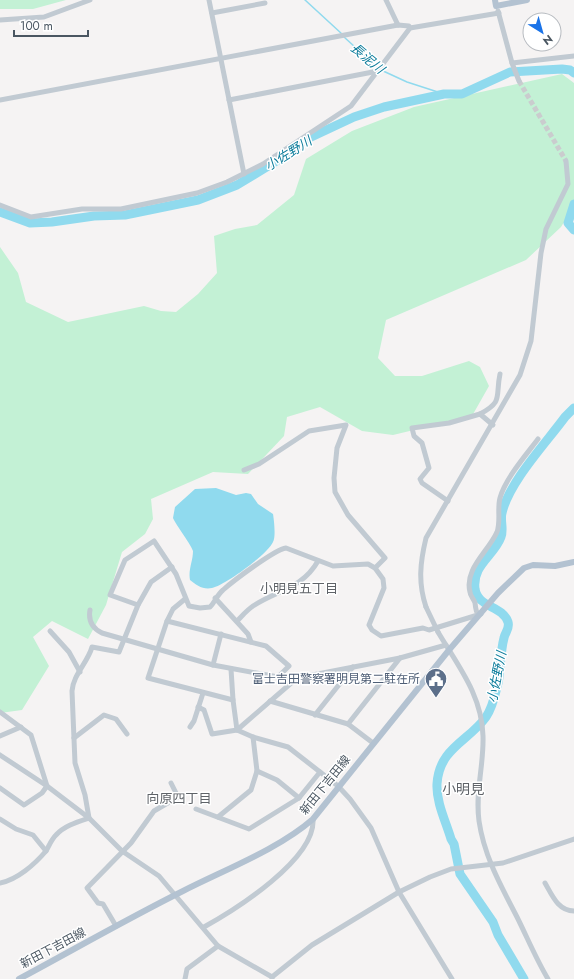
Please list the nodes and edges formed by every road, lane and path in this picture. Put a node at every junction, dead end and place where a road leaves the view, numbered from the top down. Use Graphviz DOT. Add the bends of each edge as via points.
graph roads {
  1 [pos="90,0"];
  2 [pos="209,0"];
  3 [pos="386,0"];
  4 [pos="527,0"];
  5 [pos="265,3"];
  6 [pos="496,3"];
  7 [pos="212,13"];
  8 [pos="499,13"];
  9 [pos="0,20"];
  10 [pos="398,25"];
  11 [pos="410,28"];
  12 [pos="574,56"];
  13 [pos="221,58"];
  14 [pos="512,63"];
  15 [pos="378,71"];
  16 [pos="518,79"];
  17 [pos="0,100"];
  18 [pos="229,100"];
  19 [pos="566,162"];
  20 [pos="244,174"];
  21 [pos="0,205"];
  22 [pos="500,374"];
  23 [pos="480,414"];
  24 [pos="492,425"];
  25 [pos="538,439"];
  26 [pos="244,470"];
  27 [pos="448,501"];
  28 [pos="318,561"];
  29 [pos="574,562"];
  30 [pos="172,567"];
  31 [pos="375,568"];
  32 [pos="215,598"];
  33 [pos="185,599"];
  34 [pos="138,605"];
  35 [pos="90,610"];
  36 [pos="480,614"];
  37 [pos="167,621"];
  38 [pos="237,621"];
  39 [pos="50,630"];
  40 [pos="221,634"];
  41 [pos="125,640"];
  42 [pos="251,642"];
  43 [pos="448,647"];
  44 [pos="156,650"];
  45 [pos="400,658"];
  46 [pos="212,665"];
  47 [pos="353,667"];
  48 [pos="232,669"];
  49 [pos="80,672"];
  50 [pos="278,677"];
  51 [pos="297,678"];
  52 [pos="203,693"];
  53 [pos="233,700"];
  54 [pos="270,701"];
  55 [pos="198,707"];
  56 [pos="0,712"];
  57 [pos="316,715"];
  58 [pos="348,724"];
  59 [pos="21,727"];
  60 [pos="190,727"];
  61 [pos="237,730"];
  62 [pos="127,734"];
  63 [pos="0,736"];
  64 [pos="253,737"];
  65 [pos="74,738"];
  66 [pos="373,743"];
  67 [pos="0,755"];
  68 [pos="257,771"];
  69 [pos="320,772"];
  70 [pos="171,783"];
  71 [pos="47,786"];
  72 [pos="338,786"];
  73 [pos="0,788"];
  74 [pos="299,798"];
  75 [pos="196,809"];
  76 [pos="218,817"];
  77 [pos="89,818"];
  78 [pos="0,819"];
  79 [pos="313,819"];
  80 [pos="574,839"];
  81 [pos="46,850"];
  82 [pos="122,851"];
  83 [pos="491,864"];
  84 [pos="0,883"];
  85 [pos="545,883"];
  86 [pos="399,892"];
  87 [pos="175,895"];
  88 [pos="574,911"];
  89 [pos="116,926"];
  90 [pos="204,927"];
  91 [pos="218,946"];
  92 [pos="272,978"];
  93 [pos="19,979"];
  94 [pos="185,979"];
  95 [pos="452,979"];
  96 [pos="548,979"];
  1 -- 9 [label="street" via="44,17"];
  2 -- 7 [label="street"];
  3 -- 10 [label="street"];
  4 -- 6 [label="main road"];
  5 -- 7 [label="street"];
  6 -- 8 [label="street"];
  7 -- 13 [label="street"];
  8 -- 11 [label="street"];
  8 -- 14 [label="street"];
  10 -- 11 [label="street"];
  10 -- 13 [label="street"];
  11 -- 15 [label="street"];
  12 -- 14 [label="street"];
  13 -- 17 [label="street"];
  13 -- 18 [label="street"];
  14 -- 16 [label="street"];
  15 -- 18 [label="street"];
  15 -- 20 [label="street" via="351,106"];
  18 -- 20 [label="street"];
  19 -- 24 [label="street" via="568,184 546,229 540,253 531,341 520,375"];
  20 -- 21 [label="street" via="197,193 120,209 82,209 31,217"];
  22 -- 23 [label="street" via="498,398"];
  23 -- 24 [label="street"];
  23 -- 27 [label="street" via="449,423 412,428 414,436 422,442 429,468 420,479"];
  24 -- 27 [label="street"];
  25 -- 36 [label="street" via="504,489 498,509 497,531 471,571 470,592 476,604 475,609"];
  26 -- 31 [label="street" via="259,464 309,431 346,425 337,448 334,484 338,499 348,514 385,558"];
  27 -- 43 [label="street, bridge" via="426,538 419,580 426,607"];
  28 -- 31 [label="street" via="340,566 368,564"];
  28 -- 32 [label="street" via="289,549 282,549 233,582"];
  28 -- 38 [label="street" via="312,572 298,584 253,605"];
  29 -- 36 [label="main road, 新田下吉田線" via="524,568"];
  30 -- 33 [label="street" via="180,581"];
  30 -- 34 [label="street" via="151,582"];
  30 -- 34 [label="street" via="154,541 125,560 110,595"];
  31 -- 36 [label="street" via="383,579 384,588 370,625 372,630 381,636 423,628 429,630"];
  32 -- 33 [label="street" via="210,607 200,608 189,606"];
  32 -- 38 [label="street"];
  33 -- 37 [label="street" via="173,609"];
  34 -- 41 [label="street"];
  35 -- 41 [label="street" via="89,621 94,628"];
  36 -- 43 [label="main road, 新田下吉田線"];
  37 -- 40 [label="street"];
  37 -- 44 [label="street"];
  38 -- 42 [label="street"];
  39 -- 49 [label="street" via="69,652"];
  40 -- 42 [label="street"];
  40 -- 46 [label="street"];
  41 -- 44 [label="street"];
  41 -- 49 [label="street" via="119,652 92,647"];
  42 -- 50 [label="street" via="266,646 289,666"];
  43 -- 45 [label="street"];
  43 -- 66 [label="main road, 新田下吉田線"];
  43 -- 83 [label="street" via="477,699 484,737 478,799 479,820"];
  44 -- 46 [label="street"];
  44 -- 52 [label="street" via="148,678"];
  45 -- 47 [label="street"];
  45 -- 58 [label="street"];
  46 -- 48 [label="street"];
  47 -- 51 [label="street"];
  47 -- 57 [label="street"];
  48 -- 50 [label="street"];
  48 -- 53 [label="street"];
  49 -- 65 [label="street" via="72,686"];
  50 -- 51 [label="street"];
  51 -- 54 [label="street"];
  52 -- 53 [label="street"];
  52 -- 55 [label="street"];
  53 -- 61 [label="street"];
  54 -- 57 [label="street"];
  54 -- 61 [label="street"];
  55 -- 60 [label="street"];
  55 -- 61 [label="street" via="204,710 212,734"];
  56 -- 59 [label="street"];
  57 -- 58 [label="street"];
  58 -- 66 [label="street"];
  59 -- 63 [label="street"];
  59 -- 71 [label="street" via="31,735"];
  61 -- 64 [label="street"];
  62 -- 65 [label="street" via="116,719 104,715"];
  64 -- 68 [label="street"];
  64 -- 69 [label="street" via="288,747"];
  65 -- 77 [label="street" via="75,763"];
  66 -- 72 [label="main road, 新田下吉田線"];
  67 -- 71 [label="street"];
  68 -- 74 [label="street" via="277,780"];
  68 -- 76 [label="street" via="251,790"];
  69 -- 72 [label="street"];
  69 -- 74 [label="street"];
  70 -- 82 [label="street" via="178,798 154,811"];
  71 -- 73 [label="street" via="42,794 24,805"];
  71 -- 77 [label="street"];
  72 -- 79 [label="main road, 新田下吉田線"];
  72 -- 86 [label="street" via="371,828"];
  74 -- 76 [label="street" via="249,829"];
  75 -- 76 [label="street"];
  77 -- 81 [label="street" via="55,835"];
  77 -- 82 [label="street"];
  78 -- 81 [label="street" via="33,835"];
  79 -- 87 [label="main road, 新田下吉田線" via="278,843"];
  79 -- 90 [label="street" via="307,841 292,861 261,890"];
  80 -- 83 [label="street" via="502,863"];
  81 -- 84 [label="street" via="33,864 7,882"];
  82 -- 87 [label="street" via="159,876"];
  82 -- 89 [label="street" via="87,888 98,903 103,904"];
  83 -- 86 [label="street" via="451,869"];
  83 -- 96 [label="street"];
  85 -- 88 [label="street" via="558,904 565,910"];
  86 -- 92 [label="street" via="312,945"];
  86 -- 95 [label="street"];
  87 -- 89 [label="main road, 新田下吉田線"];
  87 -- 90 [label="street"];
  89 -- 93 [label="main road, 新田下吉田線"];
  90 -- 91 [label="street"];
  91 -- 92 [label="street"];
  91 -- 94 [label="street" via="187,969"];
}
